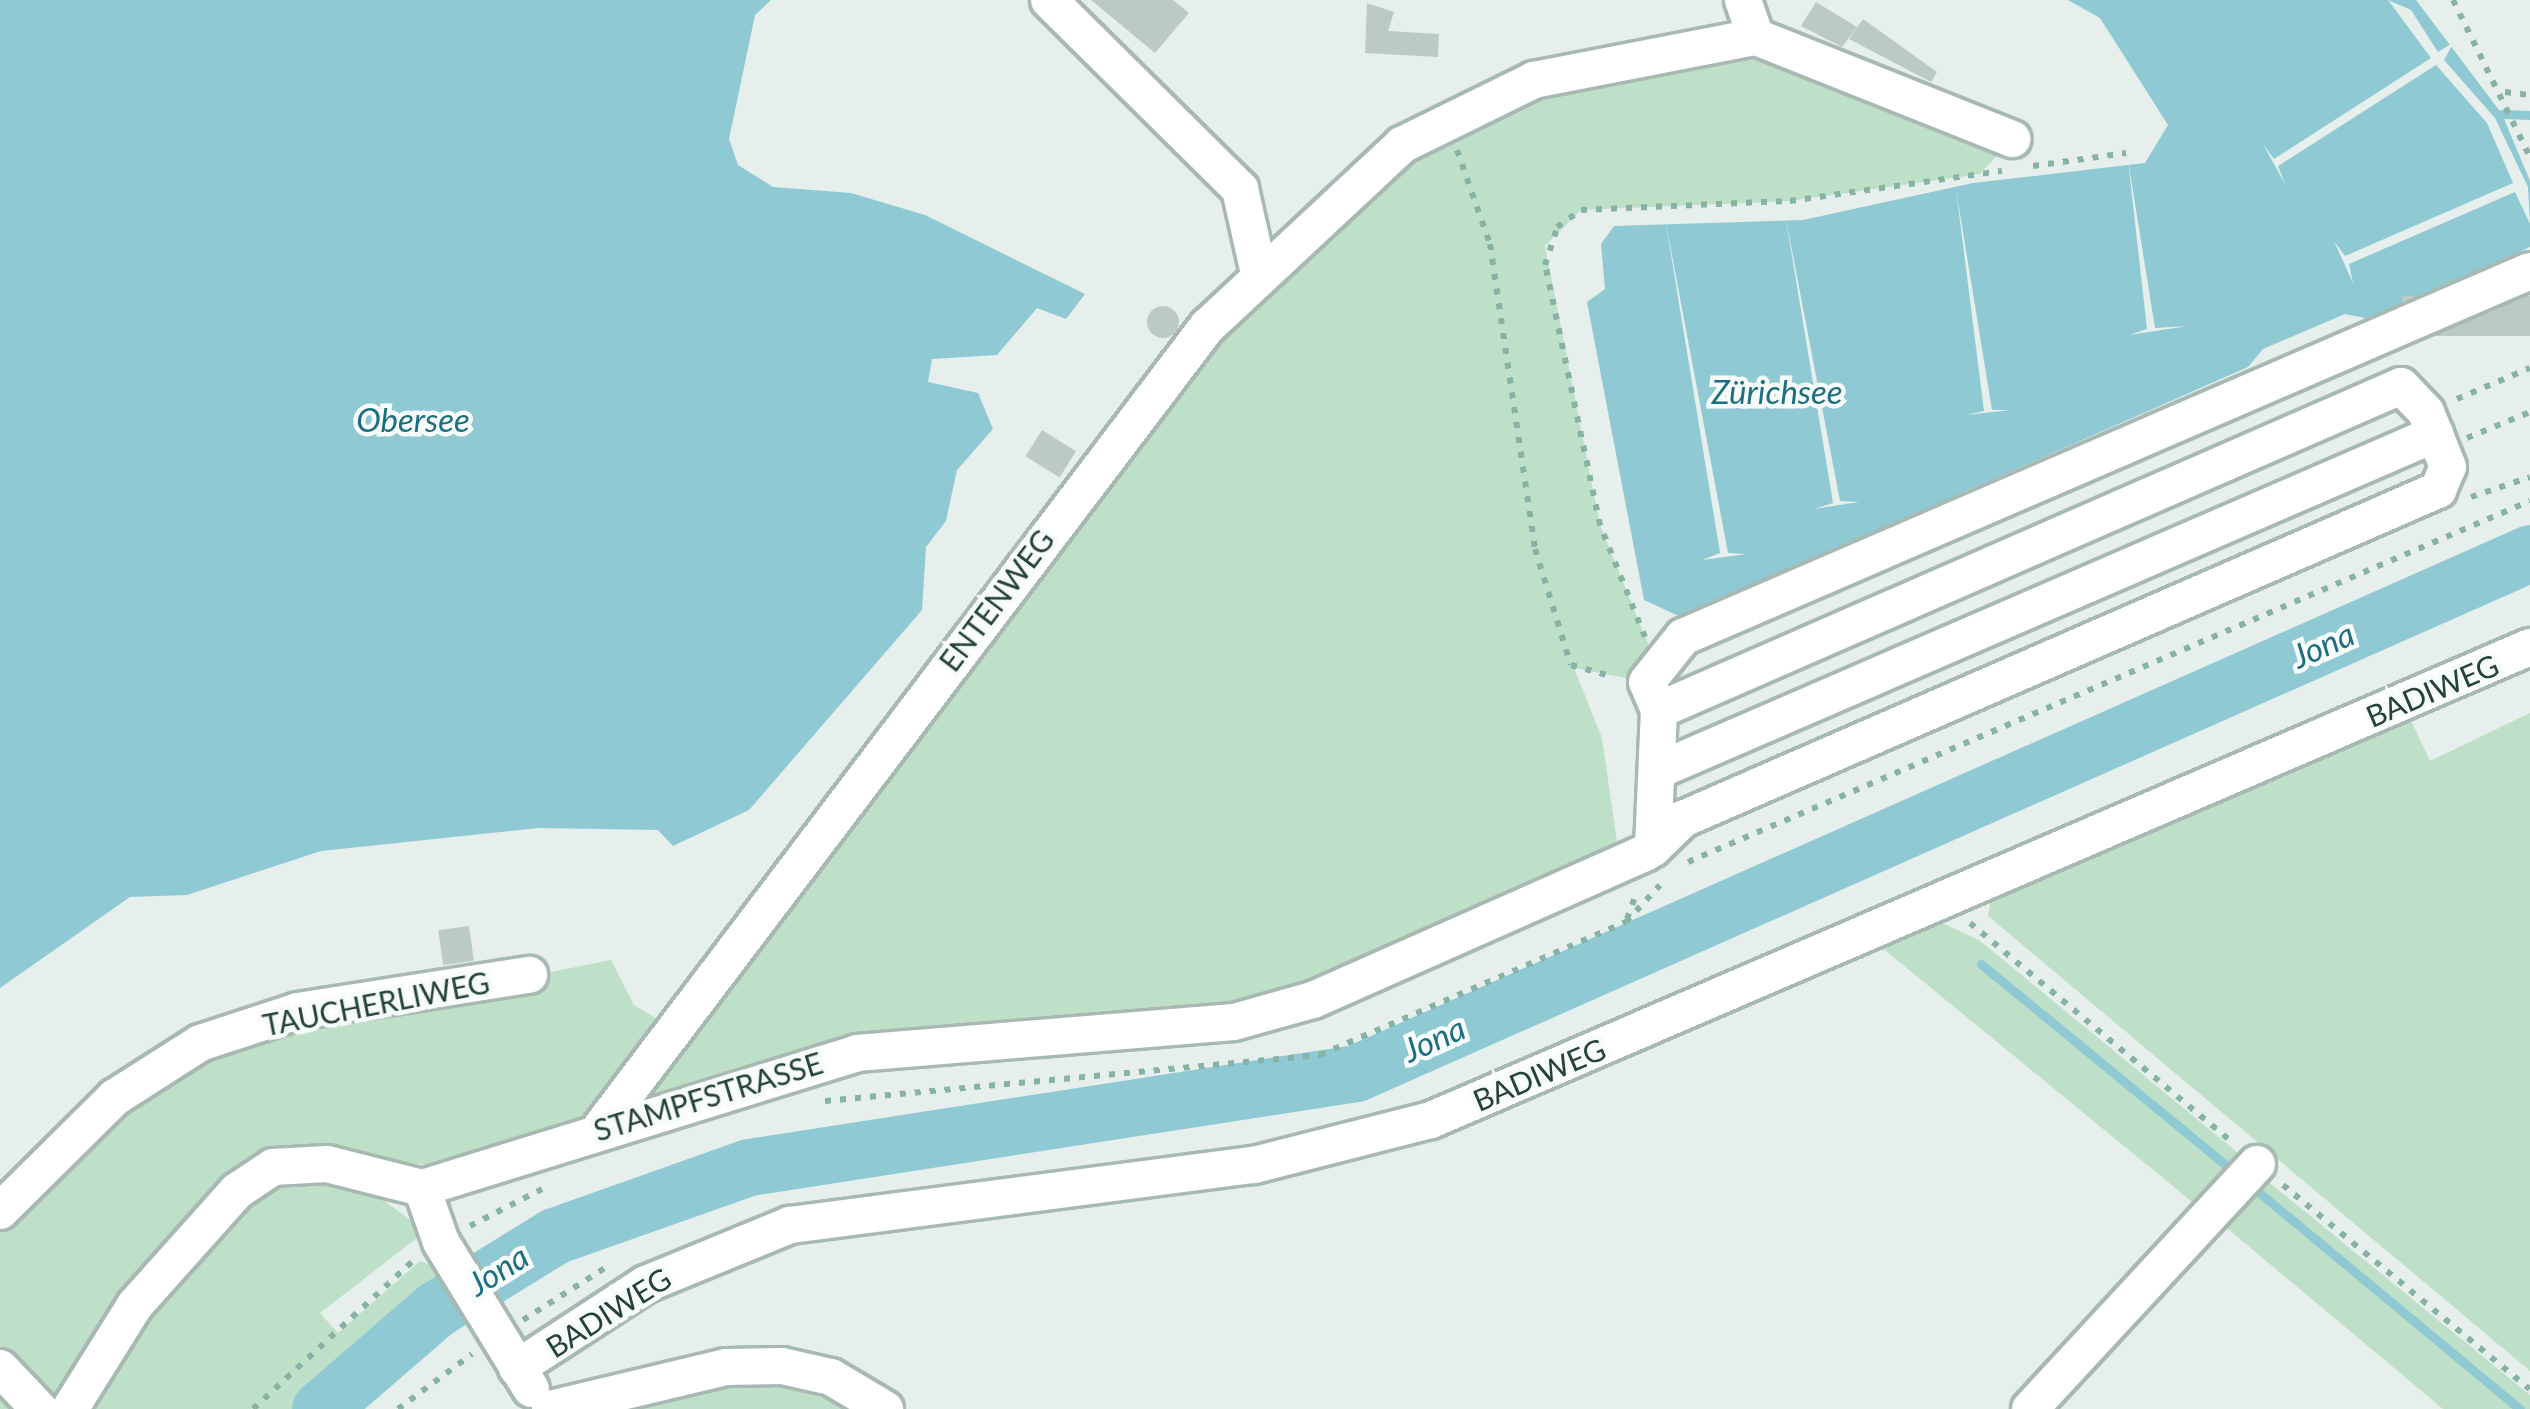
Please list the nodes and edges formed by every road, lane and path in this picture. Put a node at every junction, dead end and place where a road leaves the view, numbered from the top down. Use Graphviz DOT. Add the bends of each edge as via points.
graph roads {
  1 [pos="1742,0"];
  2 [pos="2453,0"];
  3 [pos="1056,3"];
  4 [pos="1756,37"];
  5 [pos="2530,95"];
  6 [pos="2506,96"];
  7 [pos="1440,118"];
  8 [pos="2012,139"];
  9 [pos="2126,153"];
  10 [pos="2530,158"];
  11 [pos="2530,271"];
  12 [pos="1259,273"];
  13 [pos="2530,368"];
  14 [pos="2530,412"];
  15 [pos="2434,432"];
  16 [pos="2530,476"];
  17 [pos="2469,498"];
  18 [pos="2530,501"];
  19 [pos="2530,647"];
  20 [pos="1654,685"];
  21 [pos="1659,770"];
  22 [pos="1653,848"];
  23 [pos="1638,888"];
  24 [pos="1626,922"];
  25 [pos="529,975"];
  26 [pos="819,1102"];
  27 [pos="601,1127"];
  28 [pos="566,1177"];
  29 [pos="2244,1177"];
  30 [pos="422,1188"];
  31 [pos="0,1211"];
  32 [pos="441,1241"];
  33 [pos="619,1263"];
  34 [pos="499,1330"];
  35 [pos="518,1368"];
  36 [pos="2,1374"];
  37 [pos="38,1409"];
  38 [pos="70,1409"];
  39 [pos="253,1409"];
  40 [pos="398,1409"];
  41 [pos="546,1409"];
  42 [pos="885,1409"];
  43 [pos="2030,1409"];
  1 -- 4 [label="street"];
  2 -- 6 [label="path"];
  3 -- 12 [label="street" via="1240,189"];
  4 -- 7 [label="street, ENTENWEG" via="1534,80"];
  4 -- 8 [label="street"];
  5 -- 6 [label="path"];
  6 -- 10 [label="path"];
  7 -- 12 [label="street, ENTENWEG"];
  7 -- 20 [label="path" via="1490,244 1535,549 1571,665"];
  9 -- 20 [label="path" via="1790,201 1581,210 1557,227 1545,265 1600,525"];
  11 -- 20 [label="street" via="1683,637"];
  12 -- 27 [label="street, ENTENWEG" via="1081,487"];
  13 -- 15 [label="path"];
  14 -- 15 [label="path"];
  15 -- 20 [label="street" via="2401,386"];
  15 -- 21 [label="street"];
  15 -- 22 [label="street, STAMPFSTRASSE" via="2438,490 1683,819"];
  16 -- 17 [label="path"];
  18 -- 24 [label="path" via="1676,868"];
  19 -- 35 [label="street, BADIWEG" via="1431,1120 1254,1165 790,1226 646,1284"];
  20 -- 21 [label="street"];
  21 -- 22 [label="street"];
  22 -- 27 [label="street, STAMPFSTRASSE" via="1313,1000 1234,1022 857,1053"];
  23 -- 24 [label="path"];
  24 -- 26 [label="path" via="1320,1055"];
  25 -- 31 [label="street, TAUCHERLIWEG" via="298,1012 200,1043 114,1098"];
  27 -- 30 [label="street, STAMPFSTRASSE"];
  28 -- 32 [label="path"];
  29 -- 43 [label="street"];
  30 -- 32 [label="street"];
  30 -- 38 [label="street" via="306,1162 261,1174 135,1305"];
  32 -- 34 [label="street"];
  32 -- 39 [label="path"];
  33 -- 34 [label="path"];
  34 -- 35 [label="street"];
  34 -- 40 [label="path"];
  35 -- 41 [label="street"];
  36 -- 37 [label="street"];
  41 -- 42 [label="street" via="764,1366 831,1377"];
}
